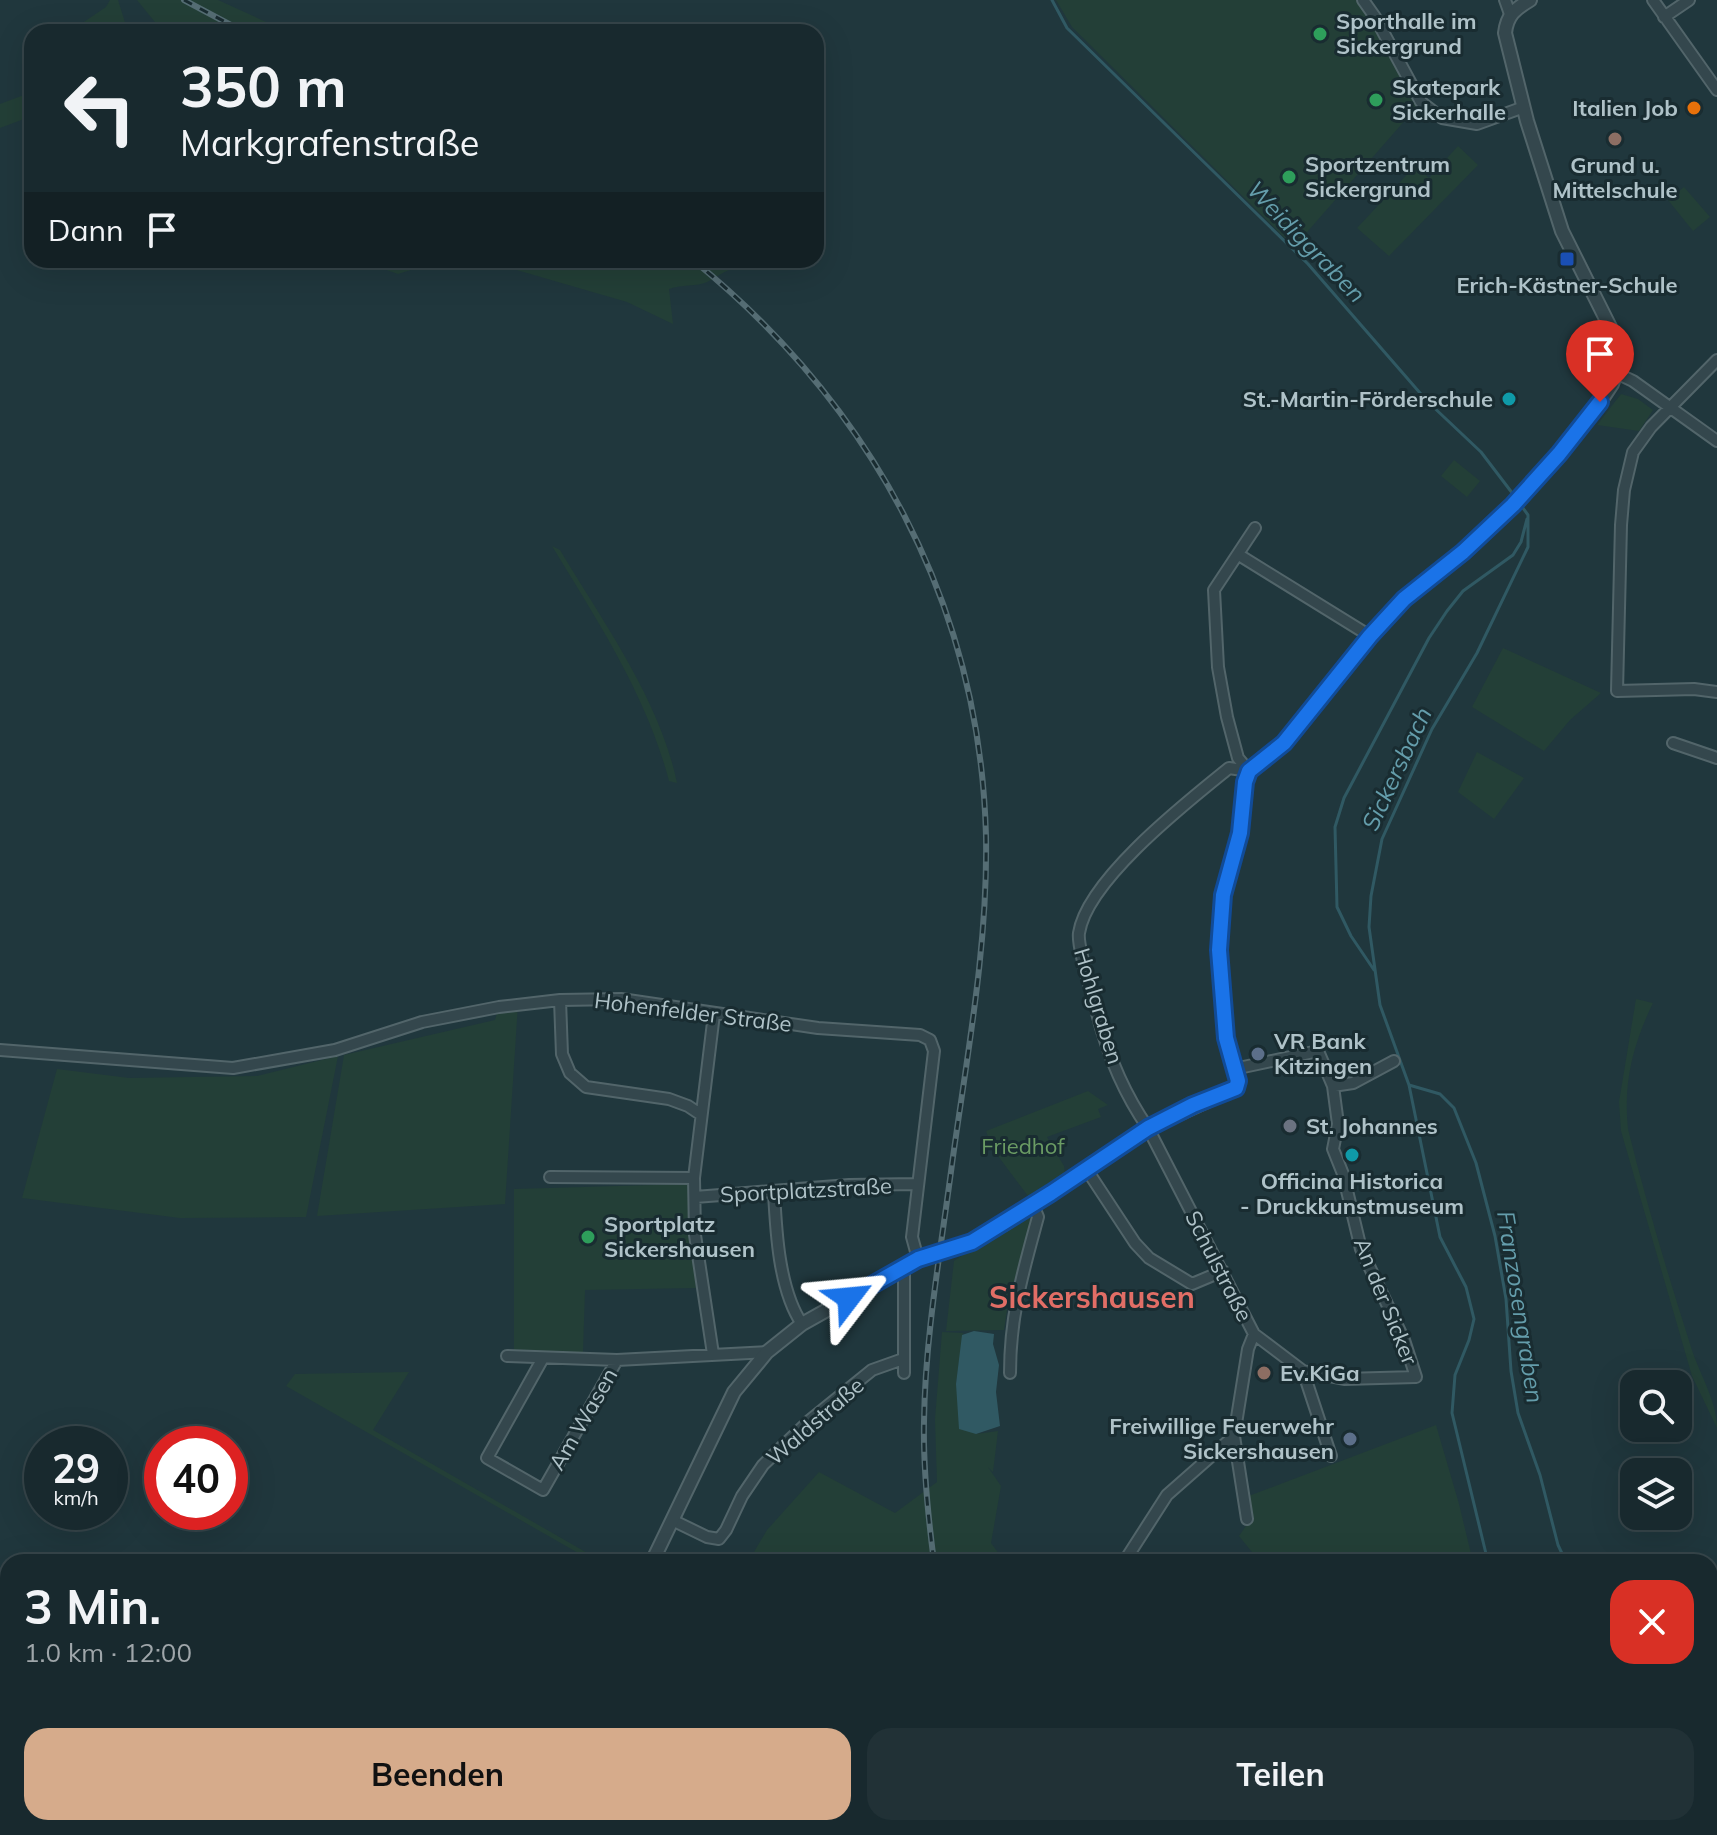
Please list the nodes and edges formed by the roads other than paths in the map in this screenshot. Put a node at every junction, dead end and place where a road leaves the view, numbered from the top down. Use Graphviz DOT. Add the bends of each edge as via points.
graph roads {
  1 [pos="1363,0"];
  2 [pos="1505,0"];
  3 [pos="1530,0"];
  4 [pos="1653,0"];
  5 [pos="1689,0"];
  6 [pos="1510,14"];
  7 [pos="1664,17"];
  8 [pos="1717,90"];
  9 [pos="1524,107"];
  10 [pos="1717,360"];
  11 [pos="1616,373"];
  12 [pos="1669,408"];
  13 [pos="1717,441"];
  14 [pos="1255,528"];
  15 [pos="1239,555"];
  16 [pos="1370,636"];
  17 [pos="1717,692"];
  18 [pos="1673,743"];
  19 [pos="1717,758"];
  20 [pos="1249,771"];
  21 [pos="560,1000"];
  22 [pos="714,1014"];
  23 [pos="0,1050"];
  24 [pos="1394,1061"];
  25 [pos="1234,1069"];
  26 [pos="1333,1086"];
  27 [pos="700,1114"];
  28 [pos="1148,1128"];
  29 [pos="1087,1170"];
  30 [pos="550,1177"];
  31 [pos="694,1178"];
  32 [pos="916,1184"];
  33 [pos="774,1192"];
  34 [pos="695,1197"];
  35 [pos="1033,1205"];
  36 [pos="918,1259"];
  37 [pos="904,1267"];
  38 [pos="1223,1271"];
  39 [pos="802,1324"];
  40 [pos="1254,1334"];
  41 [pos="767,1352"];
  42 [pos="713,1354"];
  43 [pos="507,1356"];
  44 [pos="543,1358"];
  45 [pos="903,1359"];
  46 [pos="617,1360"];
  47 [pos="1303,1371"];
  48 [pos="904,1373"];
  49 [pos="1010,1373"];
  50 [pos="1416,1377"];
  51 [pos="1234,1436"];
  52 [pos="1331,1456"];
  53 [pos="1247,1519"];
  54 [pos="672,1520"];
  55 [pos="656,1554"];
  56 [pos="1129,1554"];
  1 -- 9 [label="street" via="1421,102 1442,118 1477,124"];
  2 -- 6 [label="street"];
  3 -- 6 [label="street"];
  4 -- 7 [label="street"];
  5 -- 7 [label="street"];
  6 -- 9 [label="street" via="1505,33"];
  7 -- 8 [label="street"];
  9 -- 11 [label="street" via="1562,231 1612,331 1618,351"];
  10 -- 12 [label="street"];
  11 -- 12 [label="street"];
  11 -- 16 [label="street" via="1590,414 1517,500 1404,599"];
  12 -- 13 [label="street"];
  12 -- 17 [label="street" via="1633,452 1624,490 1617,691"];
  14 -- 15 [label="street"];
  15 -- 16 [label="street"];
  15 -- 20 [label="street" via="1214,590 1227,717 1238,758"];
  16 -- 20 [label="street" via="1284,743"];
  18 -- 19 [label="street"];
  20 -- 25 [label="street" via="1220,922 1222,1005"];
  20 -- 28 [label="street, Hohlgraben" via="1229,768 1137,846 1088,907 1078,936 1098,1018 1130,1103"];
  21 -- 22 [label="street, Hohenfelder Straße" via="621,999"];
  21 -- 23 [label="street, Hohenfelder Straße" via="422,1022 335,1050 233,1068"];
  21 -- 27 [label="street" via="562,1054 570,1073 586,1087 669,1099"];
  22 -- 27 [label="street"];
  22 -- 32 [label="street, Hohenfelder Straße" via="930,1040 934,1051"];
  24 -- 26 [label="street" via="1353,1083"];
  25 -- 26 [label="street, An der Sicker" via="1318,1051"];
  25 -- 28 [label="street" via="1236,1088"];
  26 -- 50 [label="street, An der Sicker" via="1338,1124 1328,1150 1343,1174 1361,1249"];
  27 -- 31 [label="street"];
  28 -- 29 [label="street"];
  28 -- 38 [label="street, Schulstraße"];
  29 -- 35 [label="street"];
  29 -- 38 [label="street" via="1149,1258 1192,1284"];
  30 -- 31 [label="street, Sportplatzstraße"];
  31 -- 34 [label="street"];
  32 -- 33 [label="street, Sportplatzstraße"];
  32 -- 36 [label="street, Hohenfelder Straße" via="912,1237"];
  33 -- 34 [label="street, Sportplatzstraße"];
  33 -- 39 [label="street" via="790,1304"];
  34 -- 42 [label="street" via="695,1235"];
  35 -- 36 [label="street" via="972,1242"];
  35 -- 49 [label="street" via="1038,1217 1014,1302"];
  36 -- 37 [label="street"];
  37 -- 39 [label="street"];
  37 -- 45 [label="street"];
  38 -- 40 [label="street, Schulstraße"];
  39 -- 41 [label="street"];
  40 -- 47 [label="street, Schulstraße"];
  40 -- 51 [label="street"];
  41 -- 42 [label="street"];
  41 -- 54 [label="street" via="734,1392"];
  42 -- 46 [label="street"];
  43 -- 44 [label="street"];
  44 -- 46 [label="street"];
  44 -- 46 [label="street, Am Wasen" via="487,1458 543,1490"];
  45 -- 48 [label="street"];
  45 -- 54 [label="street, Waldstraße" via="872,1370 763,1465 719,1539"];
  47 -- 50 [label="street, Schulstraße" via="1344,1379"];
  47 -- 52 [label="street"];
  51 -- 53 [label="street"];
  51 -- 56 [label="street" via="1167,1495"];
  54 -- 55 [label="street"];
}
